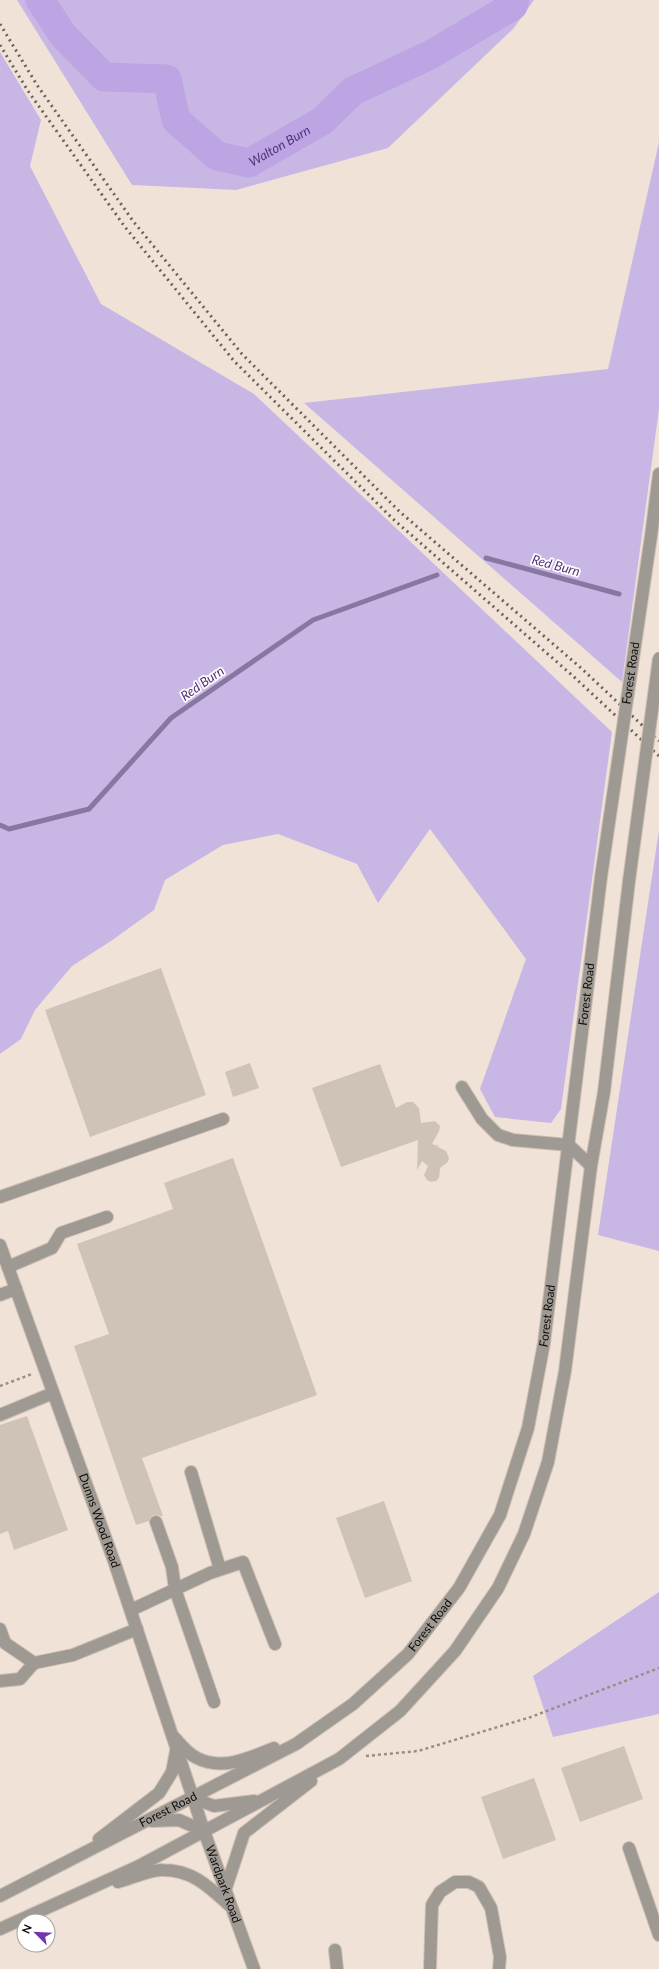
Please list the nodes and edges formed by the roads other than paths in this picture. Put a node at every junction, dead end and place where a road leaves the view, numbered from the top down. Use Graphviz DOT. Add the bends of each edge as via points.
graph roads {
  1 [pos="659,474"];
  2 [pos="659,658"];
  3 [pos="462,1087"];
  4 [pos="223,1119"];
  5 [pos="569,1146"];
  6 [pos="591,1166"];
  7 [pos="0,1197"];
  8 [pos="107,1217"];
  9 [pos="0,1244"];
  10 [pos="8,1267"];
  11 [pos="16,1289"];
  12 [pos="0,1294"];
  13 [pos="53,1394"];
  14 [pos="0,1415"];
  15 [pos="191,1472"];
  16 [pos="156,1522"];
  17 [pos="220,1569"];
  18 [pos="175,1589"];
  19 [pos="131,1610"];
  20 [pos="0,1629"];
  21 [pos="137,1629"];
  22 [pos="275,1644"];
  23 [pos="34,1663"];
  24 [pos="0,1682"];
  25 [pos="214,1702"];
  26 [pos="311,1733"];
  27 [pos="172,1735"];
  28 [pos="176,1750"];
  29 [pos="339,1759"];
  30 [pos="193,1798"];
  31 [pos="266,1799"];
  32 [pos="146,1822"];
  33 [pos="204,1832"];
  34 [pos="629,1848"];
  35 [pos="70,1860"];
  36 [pos="225,1891"];
  37 [pos="81,1892"];
  38 [pos="0,1896"];
  39 [pos="231,1907"];
  40 [pos="0,1929"];
  41 [pos="659,1935"];
  42 [pos="335,1950"];
  43 [pos="254,1969"];
  44 [pos="337,1969"];
  45 [pos="430,1969"];
  46 [pos="499,1969"];
  1 -- 5 [label="street, Forest Road, bridge" via="601,877"];
  2 -- 6 [label="street, Forest Road, bridge" via="604,1092"];
  3 -- 5 [label="street" via="482,1119 498,1135 513,1140"];
  4 -- 7 [label="street"];
  5 -- 6 [label="street"];
  5 -- 26 [label="street, Forest Road" via="544,1342 528,1428 500,1515 459,1588 408,1654 353,1704"];
  6 -- 29 [label="street, Forest Road" via="564,1371 551,1447 524,1534 498,1588 455,1651 400,1711"];
  8 -- 10 [label="street" via="61,1233 52,1248"];
  9 -- 10 [label="street, Dunns Wood Road"];
  10 -- 11 [label="street, Dunns Wood Road"];
  11 -- 12 [label="street"];
  11 -- 13 [label="street, Dunns Wood Road"];
  13 -- 14 [label="street"];
  13 -- 19 [label="street, Dunns Wood Road"];
  15 -- 17 [label="street"];
  16 -- 18 [label="street" via="172,1567"];
  17 -- 18 [label="street"];
  17 -- 22 [label="street" via="243,1562"];
  18 -- 19 [label="street"];
  18 -- 25 [label="street"];
  19 -- 21 [label="street, Dunns Wood Road"];
  20 -- 23 [label="street" via="5,1643"];
  21 -- 23 [label="street" via="73,1655"];
  21 -- 27 [label="street, Dunns Wood Road"];
  23 -- 24 [label="street" via="20,1679"];
  26 -- 27 [label="street" via="232,1764 211,1763 197,1758 187,1752"];
  26 -- 30 [label="street, Forest Road" via="296,1744"];
  27 -- 28 [label="street, Dunns Wood Road"];
  28 -- 30 [label="street, Dunns Wood Road"];
  28 -- 35 [label="street" via="172,1772 159,1793"];
  29 -- 31 [label="street, Forest Road"];
  29 -- 36 [label="street" via="244,1833"];
  30 -- 31 [label="street" via="214,1806"];
  30 -- 32 [label="street, Forest Road"];
  30 -- 33 [label="street, Wardpark Road"];
  31 -- 33 [label="street, Forest Road"];
  32 -- 33 [label="street" via="179,1820"];
  32 -- 35 [label="street, Forest Road"];
  33 -- 36 [label="street, Wardpark Road"];
  33 -- 37 [label="street, Forest Road" via="137,1867"];
  34 -- 41 [label="street"];
  35 -- 38 [label="street, Forest Road"];
  36 -- 39 [label="street, Wardpark Road"];
  37 -- 39 [label="street" via="162,1870 190,1874 209,1886"];
  37 -- 40 [label="street, Forest Road"];
  39 -- 43 [label="street, Wardpark Road"];
  42 -- 44 [label="street"];
  45 -- 46 [label="street" via="432,1905 440,1892 455,1882 469,1882 479,1887 490,1908 500,1956"];
}
